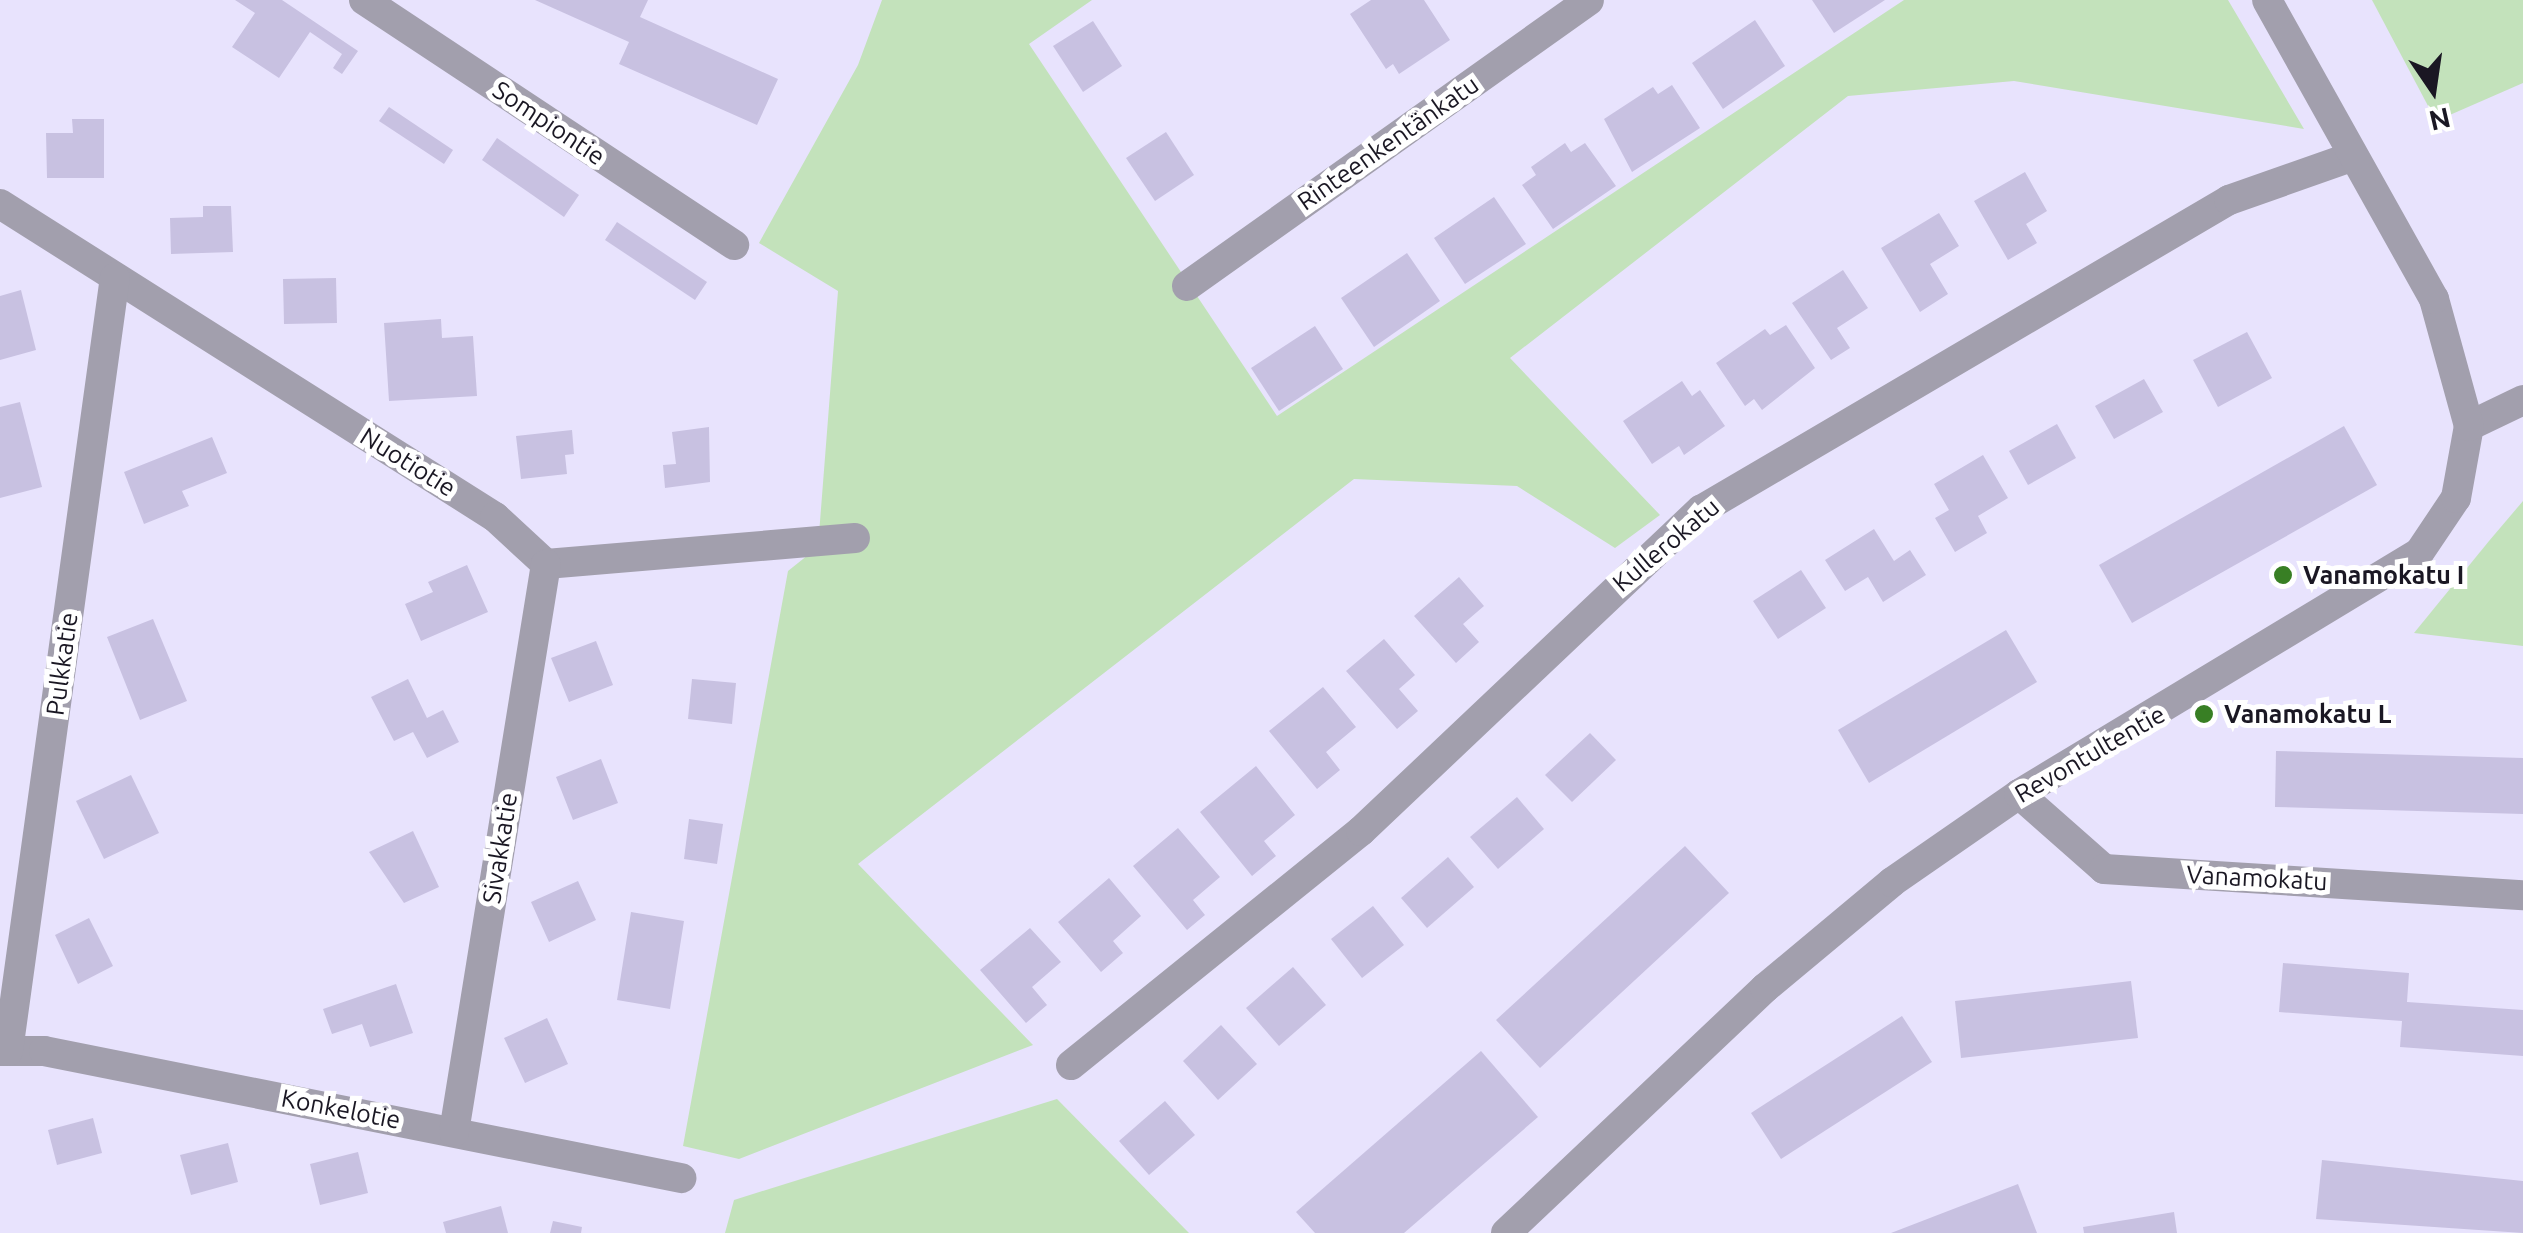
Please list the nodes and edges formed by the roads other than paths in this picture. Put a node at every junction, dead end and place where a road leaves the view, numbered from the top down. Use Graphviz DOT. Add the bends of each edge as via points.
graph roads {
  1 [pos="364,0"];
  2 [pos="1589,0"];
  3 [pos="2268,0"];
  4 [pos="2351,157"];
  5 [pos="0,204"];
  6 [pos="734,245"];
  7 [pos="115,277"];
  8 [pos="1187,286"];
  9 [pos="2523,400"];
  10 [pos="2469,426"];
  11 [pos="854,538"];
  12 [pos="546,564"];
  13 [pos="2019,794"];
  14 [pos="2523,894"];
  15 [pos="4,1051"];
  16 [pos="1072,1065"];
  17 [pos="454,1132"];
  18 [pos="680,1178"];
  19 [pos="1506,1233"];
  1 -- 6 [label="street, Sompiontie"];
  2 -- 8 [label="street, Rinteenkentänkatu"];
  3 -- 4 [label="street, Revontultentie"];
  4 -- 10 [label="street, Revontultentie" via="2434,299"];
  4 -- 16 [label="street, Kullerokatu" via="2229,200 1701,510 1361,831"];
  5 -- 7 [label="street, Nuotiotie"];
  7 -- 12 [label="street, Nuotiotie" via="495,517"];
  7 -- 15 [label="street, Pulkkatie"];
  9 -- 10 [label="street"];
  10 -- 13 [label="street, Revontultentie" via="2456,498 2419,553"];
  11 -- 12 [label="street"];
  12 -- 17 [label="street, Sivakkatie"];
  13 -- 14 [label="street, Vanamokatu" via="2104,869"];
  13 -- 19 [label="street, Revontultentie" via="1892,882 1765,988"];
  15 -- 17 [label="street, Konkelotie" via="44,1051"];
  17 -- 18 [label="street, Konkelotie"];
}
